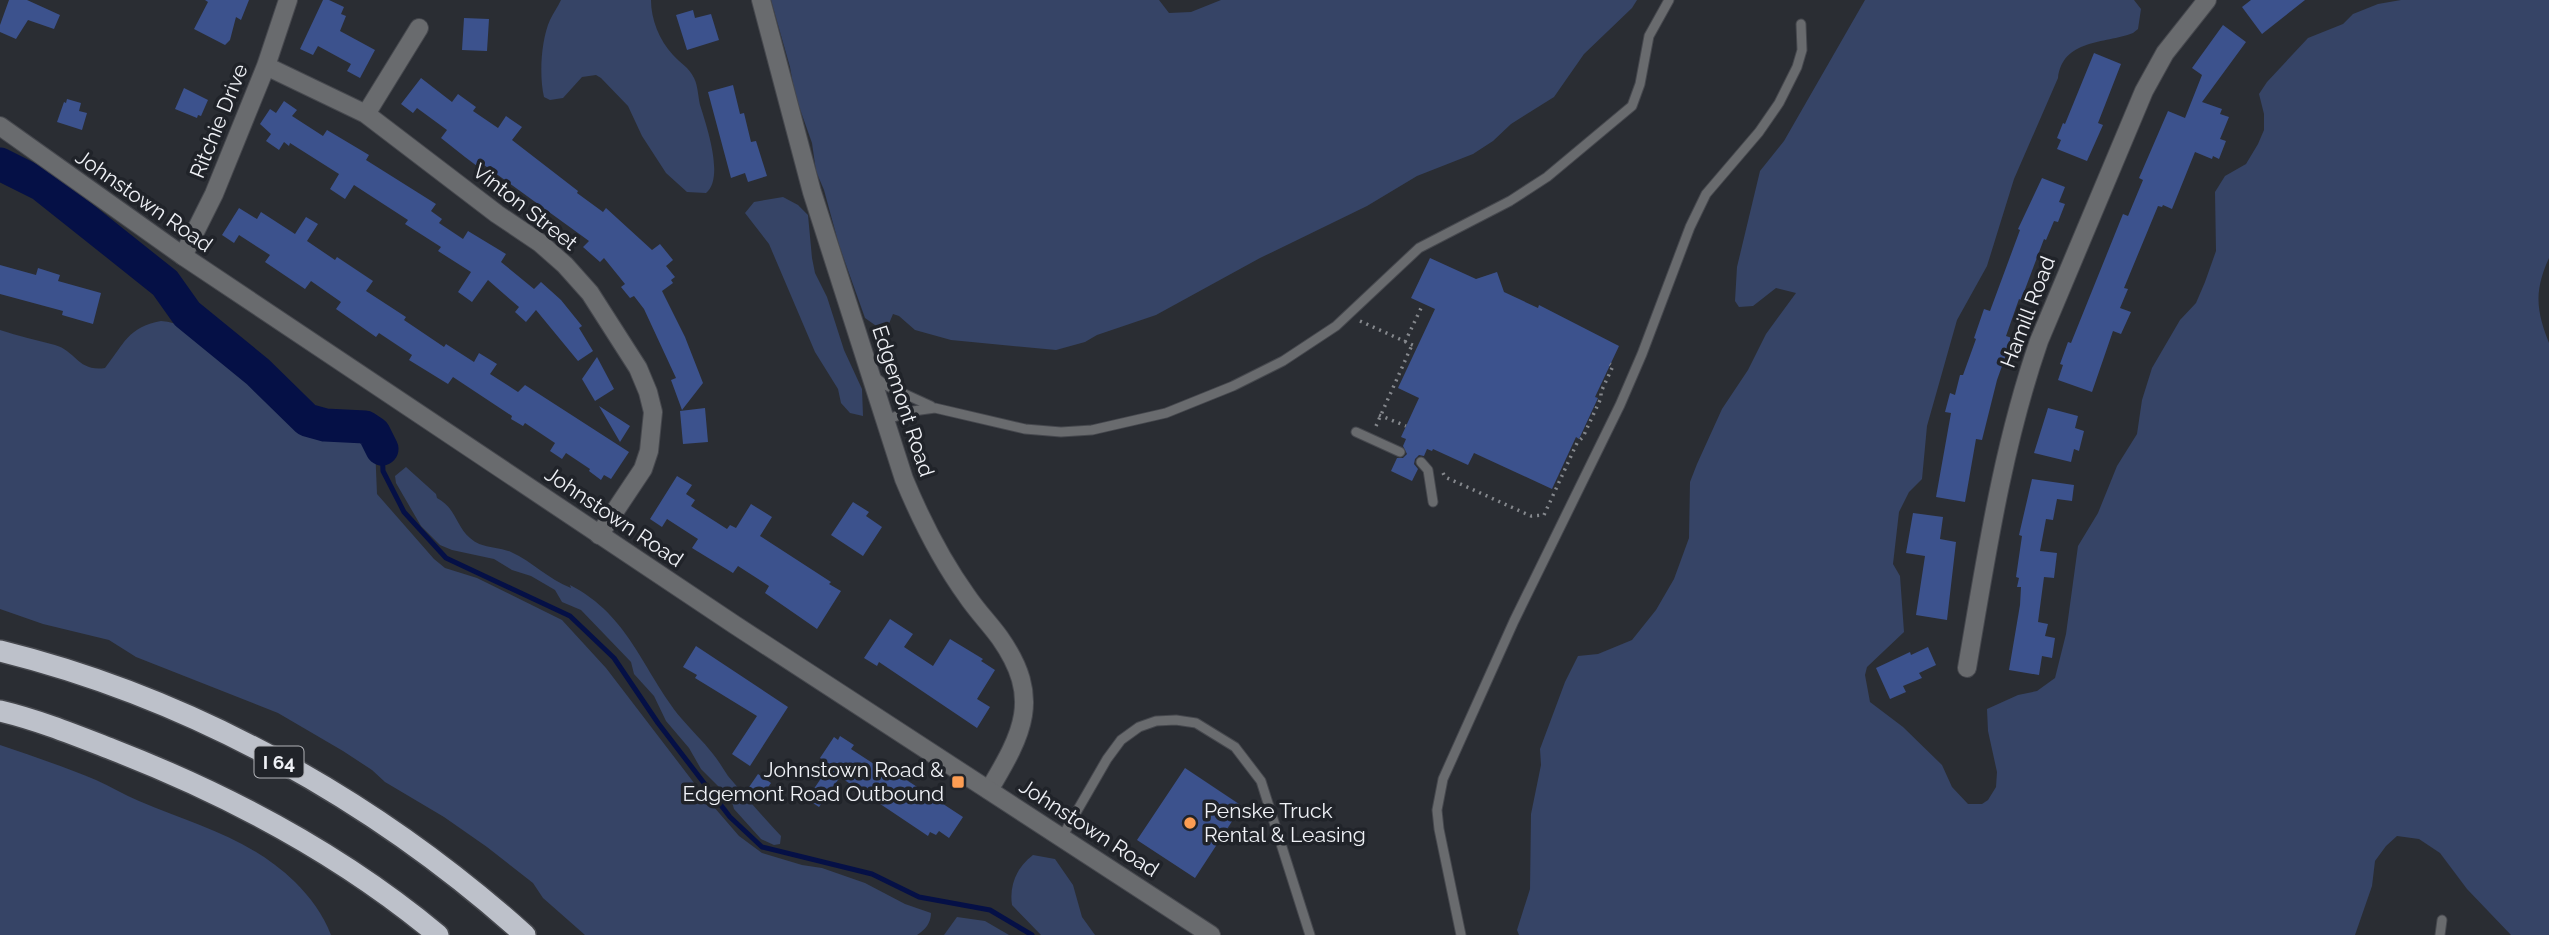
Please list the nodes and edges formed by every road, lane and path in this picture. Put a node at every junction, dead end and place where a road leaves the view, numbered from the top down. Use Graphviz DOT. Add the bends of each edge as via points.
graph roads {
  1 [pos="288,0"];
  2 [pos="761,0"];
  3 [pos="1669,0"];
  4 [pos="2207,0"];
  5 [pos="1801,24"];
  6 [pos="419,28"];
  7 [pos="266,66"];
  8 [pos="366,114"];
  9 [pos="0,126"];
  10 [pos="183,256"];
  11 [pos="1423,304"];
  12 [pos="1360,321"];
  13 [pos="1405,342"];
  14 [pos="1610,364"];
  15 [pos="869,371"];
  16 [pos="935,408"];
  17 [pos="1379,415"];
  18 [pos="884,420"];
  19 [pos="1406,426"];
  20 [pos="1378,430"];
  21 [pos="1356,432"];
  22 [pos="1400,452"];
  23 [pos="1421,462"];
  24 [pos="1440,467"];
  25 [pos="1433,502"];
  26 [pos="599,534"];
  27 [pos="0,651"];
  28 [pos="1966,668"];
  29 [pos="0,711"];
  30 [pos="989,790"];
  31 [pos="1062,837"];
  32 [pos="2442,920"];
  33 [pos="438,935"];
  34 [pos="526,935"];
  35 [pos="1211,935"];
  36 [pos="1310,935"];
  37 [pos="1461,935"];
  38 [pos="2440,935"];
  1 -- 7 [label="street, Ritchie Drive"];
  2 -- 15 [label="street, Edgemont Road" via="812,192"];
  3 -- 16 [label="lane" via="1649,36 1632,107 1547,177 1419,248 1336,326 1283,361 1166,413 1078,432 1025,429"];
  4 -- 28 [label="street, Hamill Road" via="2172,43 2144,91 2039,341 2003,465"];
  5 -- 37 [label="lane" via="1797,67 1779,103 1706,194 1689,227 1620,405 1443,779 1437,810 1439,829"];
  6 -- 8 [label="street"];
  7 -- 8 [label="street, Vinton Street"];
  7 -- 10 [label="street, Ritchie Drive" via="214,194"];
  8 -- 26 [label="street, Vinton Street" via="565,265 590,293 638,369 653,412 649,451 643,469"];
  9 -- 10 [label="street, Johnstown Road"];
  10 -- 26 [label="street, Johnstown Road"];
  11 -- 13 [label="path"];
  12 -- 13 [label="path"];
  13 -- 17 [label="path" via="1415,346"];
  14 -- 24 [label="path" via="1601,398 1544,515 1531,516 1445,477"];
  15 -- 16 [label="lane" via="885,385"];
  15 -- 18 [label="street, Edgemont Road"];
  16 -- 18 [label="lane"];
  17 -- 19 [label="path"];
  17 -- 20 [label="path"];
  18 -- 30 [label="street, Edgemont Road" via="931,539 1020,674 1023,722"];
  21 -- 22 [label="lane"];
  23 -- 25 [label="lane" via="1428,470"];
  26 -- 30 [label="street, Johnstown Road"];
  27 -- 34 [label="highway, I 64" via="102,682 187,715 267,754 398,835"];
  29 -- 33 [label="highway" via="166,770 233,804 320,851"];
  30 -- 31 [label="street, Johnstown Road"];
  31 -- 35 [label="street, Johnstown Road"];
  31 -- 36 [label="lane" via="1121,740 1156,722 1196,723 1235,747 1261,781"];
  32 -- 38 [label="lane"];
}
